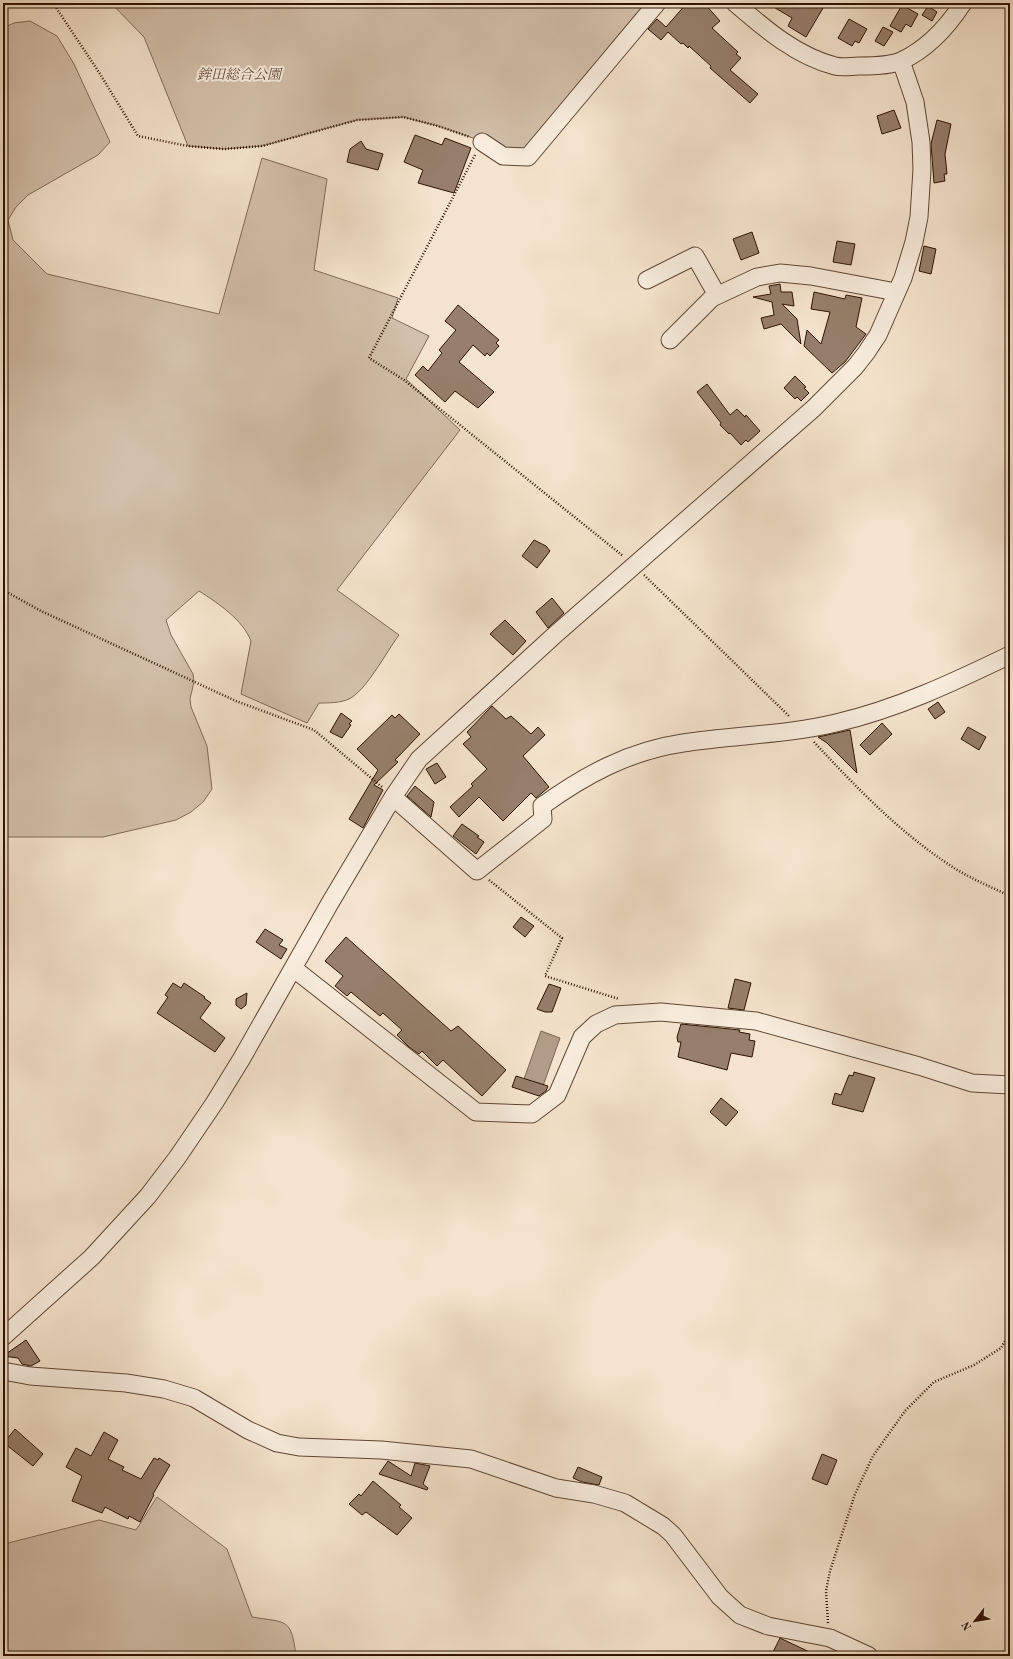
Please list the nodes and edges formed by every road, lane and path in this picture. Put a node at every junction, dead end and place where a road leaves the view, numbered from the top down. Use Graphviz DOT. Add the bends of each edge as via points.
graph roads {
  1 [pos="53,3"];
  2 [pos="657,3"];
  3 [pos="735,3"];
  4 [pos="963,3"];
  5 [pos="901,61"];
  6 [pos="482,142"];
  7 [pos="647,280"];
  8 [pos="896,292"];
  9 [pos="717,295"];
  10 [pos="670,340"];
  11 [pos="633,564"];
  12 [pos="3,590"];
  13 [pos="1010,655"];
  14 [pos="803,730"];
  15 [pos="393,797"];
  16 [pos="477,871"];
  17 [pos="1010,896"];
  18 [pos="293,968"];
  19 [pos="625,1001"];
  20 [pos="1010,1085"];
  21 [pos="1010,1332"];
  22 [pos="3,1337"];
  23 [pos="3,1371"];
  24 [pos="830,1638"];
  25 [pos="869,1656"];
  1 -- 6 [label="path" via="138,136 188,146 224,149 262,146 357,120 403,117"];
  2 -- 6 [label="street" via="528,157 503,156"];
  3 -- 5 [label="street" via="778,38 836,66 864,66"];
  4 -- 5 [label="street" via="941,32"];
  5 -- 8 [label="street" via="914,102 922,169 919,217 914,242"];
  6 -- 11 [label="path" via="370,358 404,380"];
  7 -- 9 [label="street" via="695,256"];
  8 -- 9 [label="street" via="811,276 780,273 758,277"];
  8 -- 11 [label="street" via="878,335 844,378 814,408"];
  9 -- 10 [label="street"];
  11 -- 14 [label="path"];
  11 -- 15 [label="street" via="448,730 419,759"];
  12 -- 15 [label="path" via="41,611 236,701 314,730"];
  13 -- 14 [label="street" via="976,673 882,711"];
  14 -- 16 [label="street" via="683,743 647,751 610,765 574,783 542,806 543,819"];
  14 -- 17 [label="path" via="851,782 916,840 979,882"];
  15 -- 16 [label="street"];
  15 -- 18 [label="street"];
  16 -- 19 [label="path" via="562,938 545,976"];
  18 -- 20 [label="street" via="476,1112 532,1114 557,1095 582,1037 596,1024 615,1015 661,1012 756,1021 972,1083"];
  18 -- 22 [label="street" via="215,1102 148,1196 92,1257"];
  21 -- 24 [label="path" via="1001,1348 974,1365 934,1382 905,1411 873,1456 855,1494 830,1571 826,1591"];
  23 -- 24 [label="street" via="164,1389 207,1404 248,1430 278,1443 299,1447 380,1450 471,1460 556,1488 594,1494 625,1503 673,1535 720,1597 740,1615 768,1626"];
  24 -- 25 [label="street"];
}
